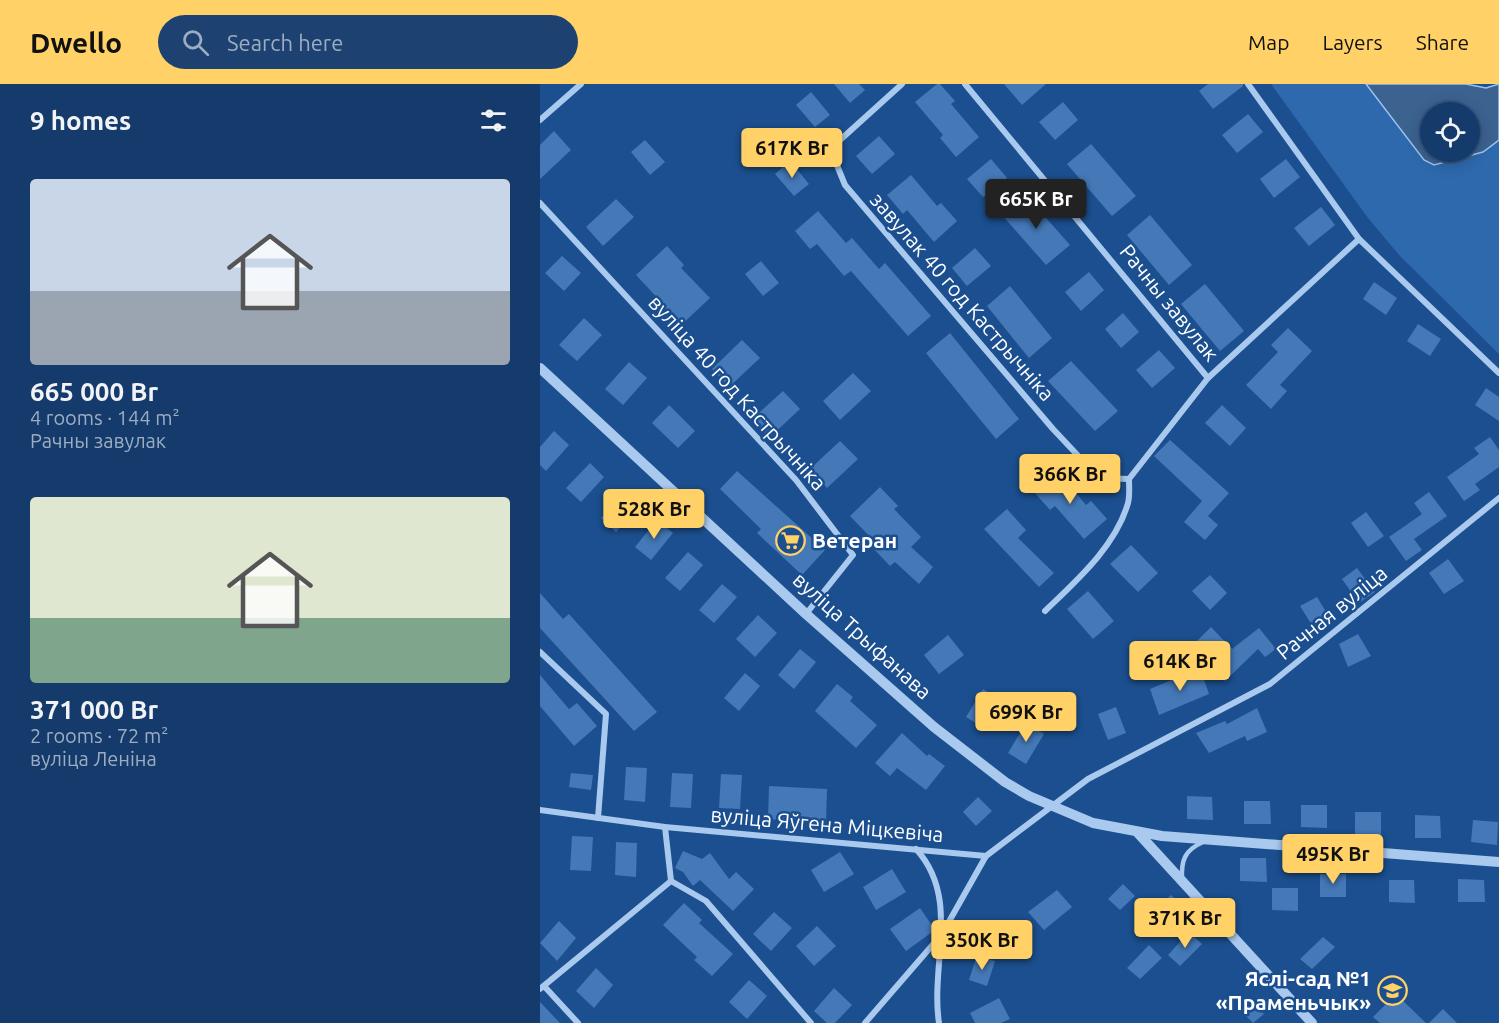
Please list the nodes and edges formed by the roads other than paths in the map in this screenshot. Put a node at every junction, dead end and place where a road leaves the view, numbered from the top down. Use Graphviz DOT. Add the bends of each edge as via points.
graph roads {
  1 [pos="581,84"];
  2 [pos="902,84"];
  3 [pos="965,84"];
  4 [pos="1248,84"];
  5 [pos="540,120"];
  6 [pos="540,203"];
  7 [pos="1359,238"];
  8 [pos="540,368"];
  9 [pos="1499,373"];
  10 [pos="1208,378"];
  11 [pos="1129,479"];
  12 [pos="1499,498"];
  13 [pos="1045,612"];
  14 [pos="806,614"];
  15 [pos="540,652"];
  16 [pos="1052,807"];
  17 [pos="540,810"];
  18 [pos="598,818"];
  19 [pos="664,826"];
  20 [pos="1137,833"];
  21 [pos="1206,840"];
  22 [pos="915,849"];
  23 [pos="986,856"];
  24 [pos="1499,862"];
  25 [pos="670,881"];
  26 [pos="1182,882"];
  27 [pos="942,934"];
  28 [pos="542,988"];
  29 [pos="578,1023"];
  30 [pos="811,1023"];
  31 [pos="864,1023"];
  32 [pos="939,1023"];
  33 [pos="1312,1023"];
  1 -- 5 [label="street"];
  2 -- 11 [label="street, завулак 40 год Кастрычніка" via="839,141 834,159 845,185 1099,478"];
  3 -- 10 [label="street, Рачны завулак"];
  4 -- 7 [label="street"];
  6 -- 14 [label="street, вуліца 40 год Кастрычніка" via="796,480 853,555"];
  7 -- 9 [label="street"];
  7 -- 10 [label="street"];
  8 -- 14 [label="street, вуліца Трыфанава"];
  10 -- 11 [label="street"];
  11 -- 13 [label="street" via="1128,502 1113,536"];
  12 -- 16 [label="street, Рачная вуліца" via="1270,684 1088,779"];
  14 -- 16 [label="street, вуліца Трыфанава" via="934,727 1005,782"];
  15 -- 18 [label="street" via="606,714"];
  16 -- 20 [label="street, вуліца Трыфанава" via="1093,823"];
  16 -- 23 [label="street, Рачная вуліца"];
  17 -- 18 [label="street, вуліца Яўгена Міцкевіча"];
  18 -- 19 [label="street, вуліца Яўгена Міцкевіча"];
  19 -- 22 [label="street, вуліца Яўгена Міцкевіча"];
  19 -- 25 [label="street"];
  20 -- 21 [label="street, вуліца Трыфанава"];
  20 -- 26 [label="street"];
  21 -- 24 [label="street, вуліца Трыфанава"];
  21 -- 26 [label="lane" via="1185,853"];
  22 -- 23 [label="street, вуліца Яўгена Міцкевіча"];
  22 -- 27 [label="street" via="929,863 940,902"];
  23 -- 27 [label="street, Рачная вуліца"];
  25 -- 28 [label="street"];
  25 -- 30 [label="street" via="706,901"];
  26 -- 33 [label="street"];
  27 -- 31 [label="street, Рачная вуліца"];
  27 -- 32 [label="street"];
  28 -- 29 [label="street"];
}
